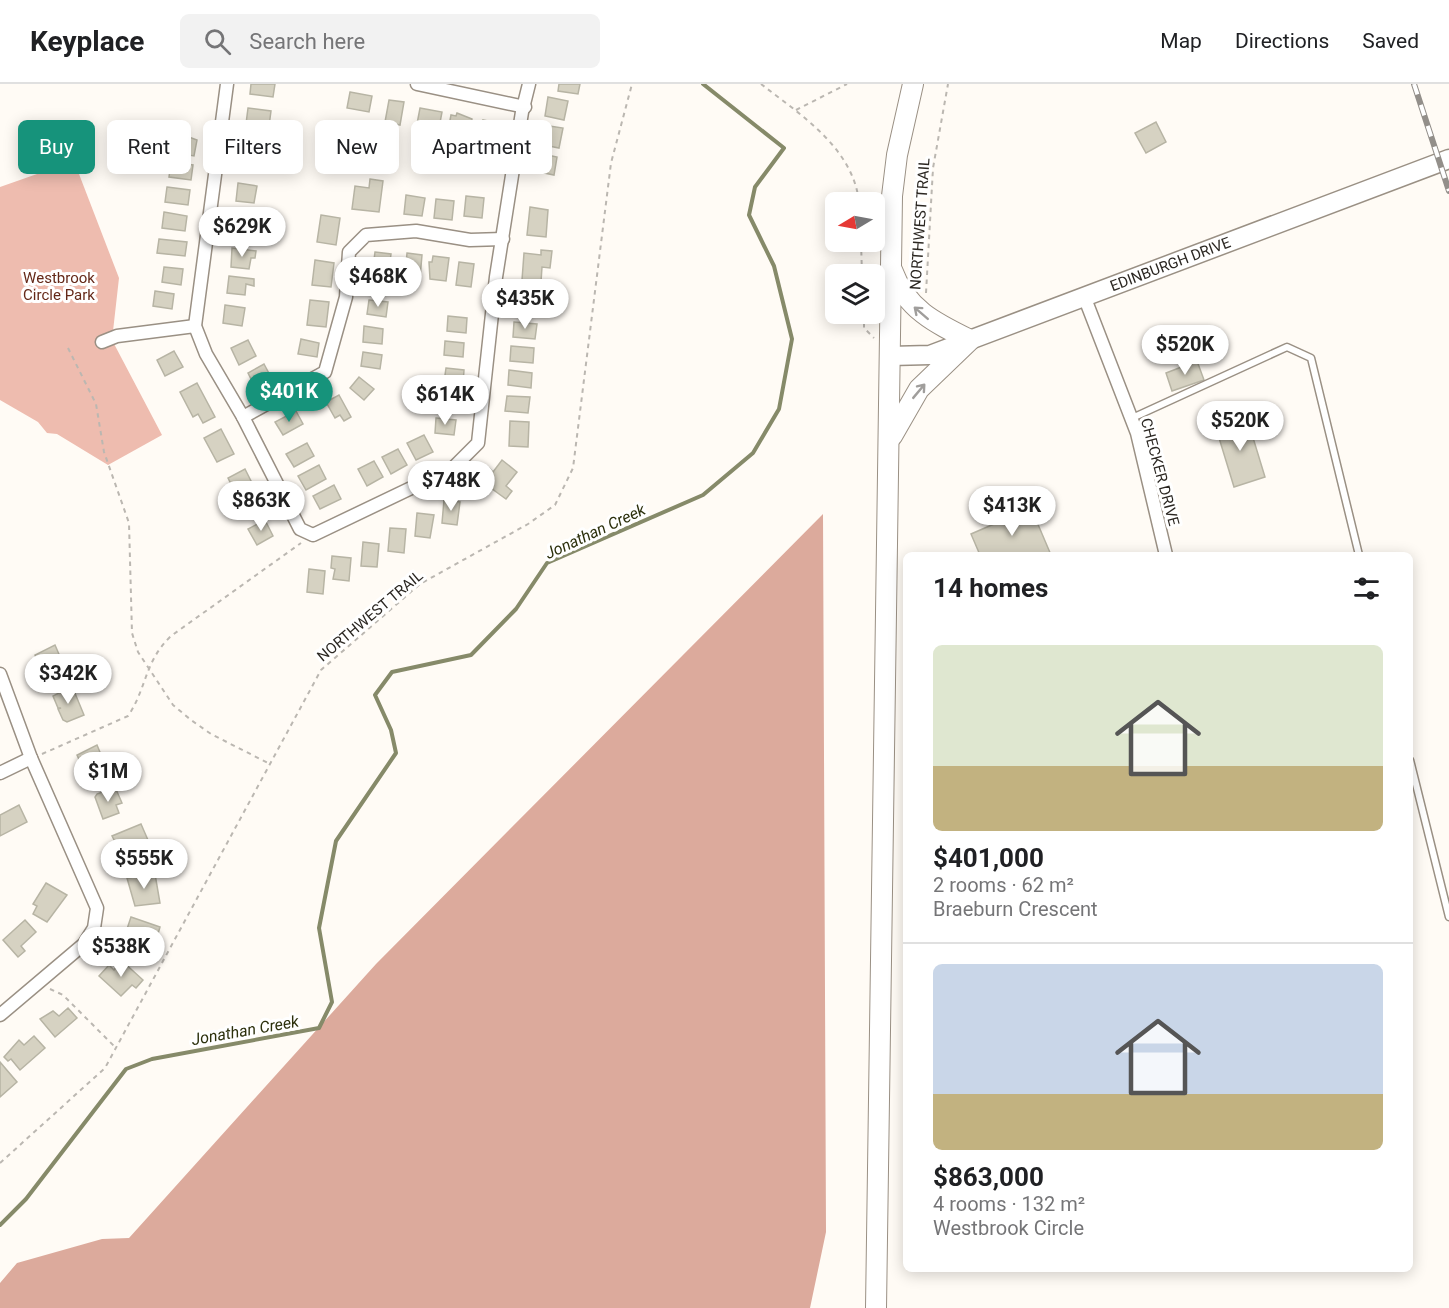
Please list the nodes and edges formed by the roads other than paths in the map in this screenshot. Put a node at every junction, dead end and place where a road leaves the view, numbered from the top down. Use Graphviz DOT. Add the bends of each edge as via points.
graph roads {
  1 [pos="227,84"];
  2 [pos="417,84"];
  3 [pos="529,84"];
  4 [pos="913,84"];
  5 [pos="525,107"];
  6 [pos="1449,159"];
  7 [pos="503,239"];
  8 [pos="890,265"];
  9 [pos="1084,296"];
  10 [pos="195,326"];
  11 [pos="970,340"];
  12 [pos="102,342"];
  13 [pos="890,356"];
  14 [pos="243,417"];
  15 [pos="1130,419"];
  16 [pos="889,441"];
  17 [pos="1165,552"];
  18 [pos="1358,552"];
  19 [pos="0,674"];
  20 [pos="32,758"];
  21 [pos="1413,772"];
  22 [pos="0,773"];
  23 [pos="1449,917"];
  24 [pos="0,1015"];
  25 [pos="876,1308"];
  1 -- 10 [label="street"];
  2 -- 5 [label="street"];
  3 -- 5 [label="street"];
  4 -- 8 [label="main road" via="897,155"];
  5 -- 7 [label="street"];
  6 -- 9 [label="street, EDINBURGH DRIVE"];
  7 -- 14 [label="street" via="470,240 416,231 366,234 349,252 346,297 325,372"];
  7 -- 14 [label="street" via="478,443 453,468 313,535 300,529"];
  11 -- 8 [label="main road, one-way" via="916,310 897,285"];
  8 -- 13 [label="main road"];
  9 -- 11 [label="street, EDINBURGH DRIVE"];
  9 -- 15 [label="street, CHECKER DRIVE"];
  10 -- 12 [label="street" via="117,336"];
  10 -- 14 [label="street" via="206,354"];
  11 -- 13 [label="street, EDINBURGH DRIVE" via="930,355"];
  16 -- 11 [label="main road, one-way" via="919,389"];
  13 -- 16 [label="main road"];
  15 -- 17 [label="street, CHECKER DRIVE" via="1137,433"];
  15 -- 18 [label="lane" via="1287,347 1311,358"];
  16 -- 25 [label="main road"];
  19 -- 20 [label="street"];
  20 -- 22 [label="street"];
  20 -- 24 [label="street" via="97,908 94,928 84,944"];
  21 -- 23 [label="lane"];
}
